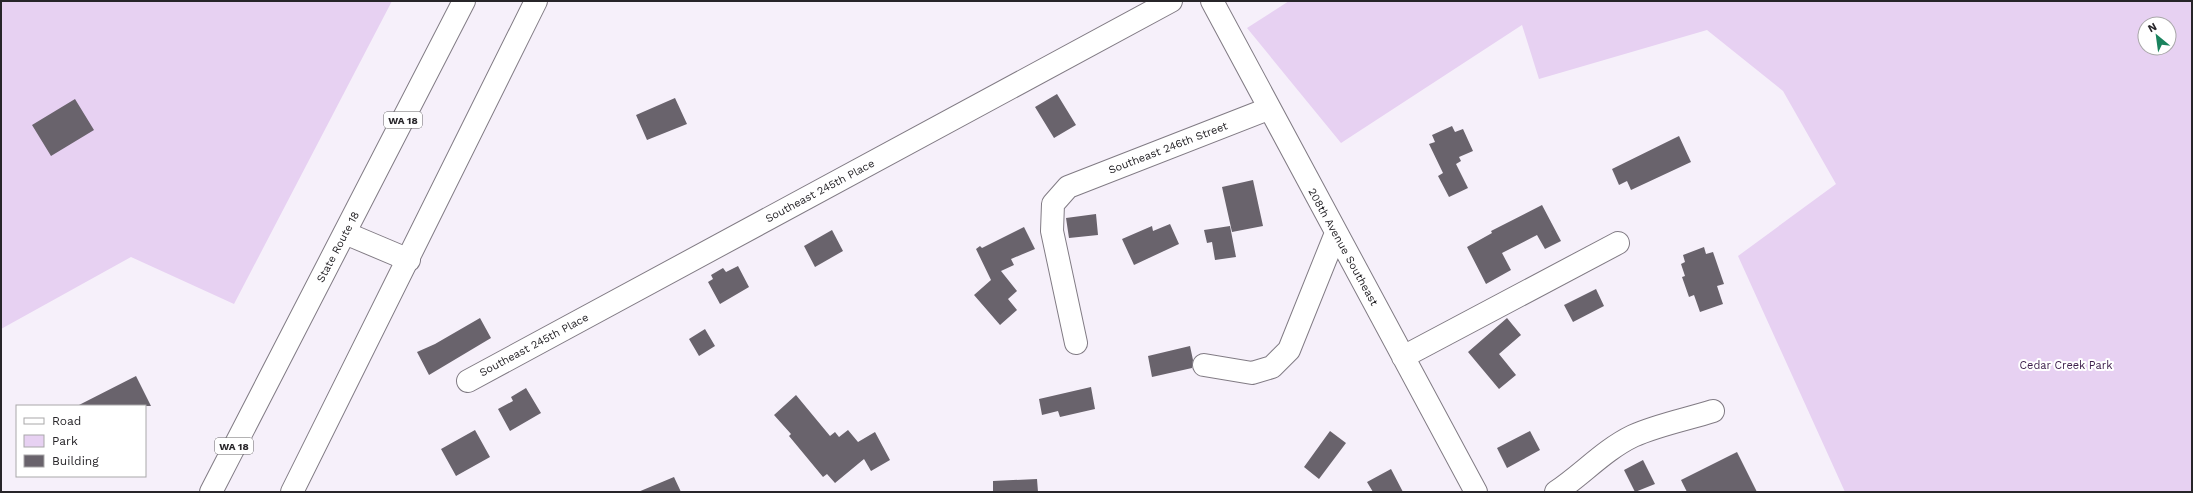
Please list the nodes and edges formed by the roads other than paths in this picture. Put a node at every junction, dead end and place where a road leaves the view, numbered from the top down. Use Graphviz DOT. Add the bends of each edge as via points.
graph roads {
  1 [pos="464,1"];
  2 [pos="536,1"];
  3 [pos="1171,1"];
  4 [pos="1212,1"];
  5 [pos="1268,109"];
  6 [pos="345,233"];
  7 [pos="1336,233"];
  8 [pos="1618,243"];
  9 [pos="408,260"];
  10 [pos="1076,343"];
  11 [pos="1403,357"];
  12 [pos="1204,365"];
  13 [pos="468,381"];
  14 [pos="1713,411"];
  15 [pos="211,492"];
  16 [pos="292,492"];
  17 [pos="1476,492"];
  18 [pos="1556,492"];
  1 -- 6 [label="main road, State Route 18 / WA 18"];
  2 -- 9 [label="main road"];
  3 -- 13 [label="main road, Southeast 245th Place"];
  4 -- 5 [label="main road, 208th Avenue Southeast"];
  5 -- 7 [label="main road, 208th Avenue Southeast"];
  5 -- 10 [label="main road, Southeast 246th Street" via="1068,187 1053,204 1052,230"];
  6 -- 9 [label="main road"];
  6 -- 15 [label="main road, State Route 18 / WA 18"];
  7 -- 11 [label="main road, 208th Avenue Southeast"];
  7 -- 12 [label="main road" via="1288,350 1272,367 1252,373"];
  8 -- 11 [label="main road"];
  9 -- 16 [label="main road"];
  11 -- 17 [label="main road, 208th Avenue Southeast"];
  14 -- 18 [label="main road" via="1634,436 1598,457 1572,482"];
}
